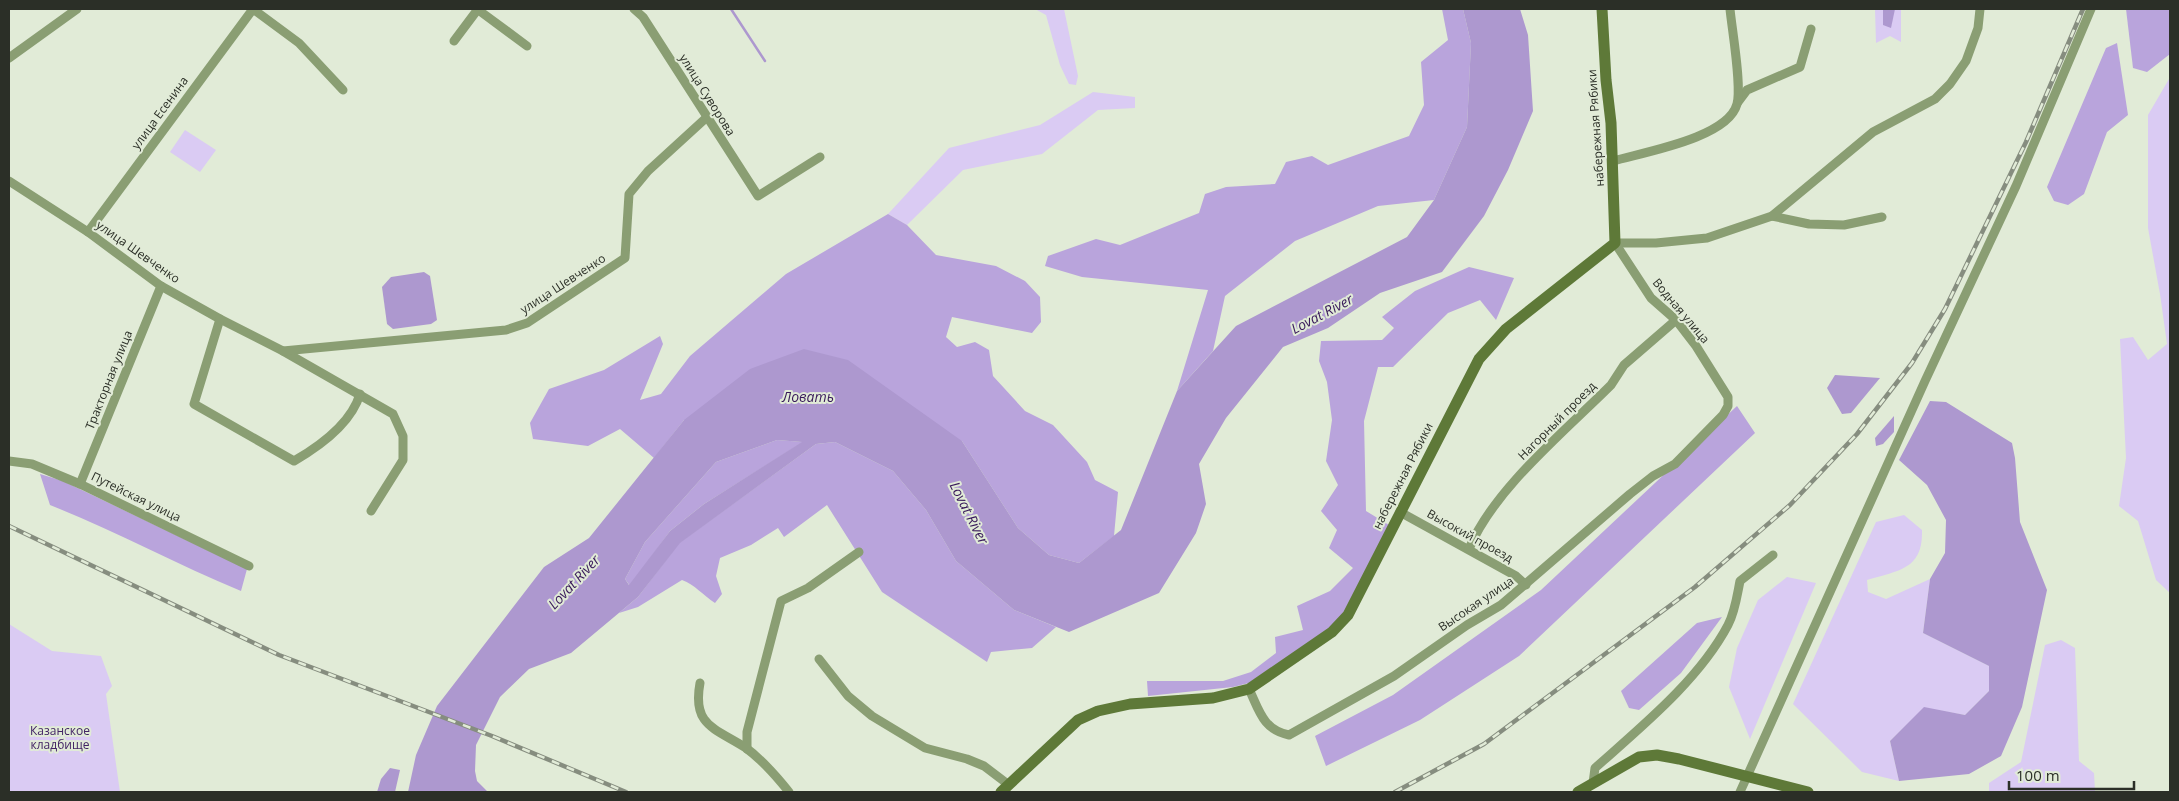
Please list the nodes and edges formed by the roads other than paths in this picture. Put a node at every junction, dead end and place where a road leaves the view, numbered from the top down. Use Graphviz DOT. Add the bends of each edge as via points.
graph roads {
  1 [pos="77,9"];
  2 [pos="253,9"];
  3 [pos="478,9"];
  4 [pos="634,9"];
  5 [pos="1602,9"];
  6 [pos="1730,9"];
  7 [pos="1980,9"];
  8 [pos="2092,9"];
  9 [pos="1811,29"];
  10 [pos="454,41"];
  11 [pos="527,46"];
  12 [pos="9,58"];
  13 [pos="343,90"];
  14 [pos="1738,103"];
  15 [pos="706,118"];
  16 [pos="820,157"];
  17 [pos="1613,161"];
  18 [pos="9,181"];
  19 [pos="1772,216"];
  20 [pos="1882,217"];
  21 [pos="88,232"];
  22 [pos="1615,243"];
  23 [pos="161,286"];
  24 [pos="220,320"];
  25 [pos="1676,320"];
  26 [pos="283,351"];
  27 [pos="360,394"];
  28 [pos="1728,406"];
  29 [pos="9,461"];
  30 [pos="80,484"];
  31 [pos="371,511"];
  32 [pos="1400,512"];
  33 [pos="1469,550"];
  34 [pos="859,552"];
  35 [pos="1774,555"];
  36 [pos="249,566"];
  37 [pos="1526,585"];
  38 [pos="819,659"];
  39 [pos="700,683"];
  40 [pos="1249,689"];
  41 [pos="747,749"];
  42 [pos="1746,777"];
  43 [pos="1593,784"];
  44 [pos="1005,788"];
  45 [pos="1774,789"];
  46 [pos="789,792"];
  47 [pos="1578,792"];
  48 [pos="1740,792"];
  49 [pos="1808,792"];
  1 -- 12 [label="street"];
  2 -- 13 [label="street" via="300,43"];
  2 -- 21 [label="street, улица Есенина"];
  3 -- 10 [label="street"];
  3 -- 11 [label="street"];
  4 -- 15 [label="street, улица Суворова" via="643,17"];
  5 -- 17 [label="street, набережная Рябики"];
  6 -- 14 [label="street"];
  7 -- 19 [label="street" via="1978,28 1966,60 1950,84 1934,99 1874,132"];
  8 -- 42 [label="street" via="2016,186"];
  9 -- 14 [label="street" via="1800,67 1747,90"];
  14 -- 17 [label="street" via="1734,115 1722,126 1701,136"];
  15 -- 16 [label="street, улица Суворова" via="758,196"];
  15 -- 26 [label="street, улица Шевченко" via="648,171 629,194 625,258 526,323 506,330"];
  17 -- 22 [label="street, набережная Рябики"];
  18 -- 21 [label="street, улица Шевченко"];
  19 -- 20 [label="street" via="1809,224 1844,225"];
  19 -- 22 [label="street" via="1707,238"];
  21 -- 23 [label="street, улица Шевченко"];
  22 -- 25 [label="street, Водная улица" via="1651,298"];
  22 -- 32 [label="street, набережная Рябики" via="1506,329 1487,348 1466,380"];
  23 -- 24 [label="street, улица Шевченко"];
  23 -- 30 [label="street, Тракторная улица"];
  24 -- 26 [label="street, улица Шевченко"];
  24 -- 27 [label="street" via="194,404 294,461 347,420"];
  25 -- 28 [label="street, Водная улица" via="1728,397"];
  25 -- 33 [label="street, Нагорный проезд" via="1624,365 1612,385 1505,490 1476,530"];
  26 -- 27 [label="street, улица Шевченко"];
  27 -- 31 [label="street, улица Шевченко" via="392,414 403,436 403,460"];
  28 -- 37 [label="street, Высокая улица" via="1675,464 1630,494"];
  29 -- 30 [label="street, Путейская улица" via="32,464"];
  30 -- 36 [label="street, Путейская улица"];
  32 -- 33 [label="street, Высокий проезд"];
  32 -- 40 [label="street, набережная Рябики" via="1341,624"];
  33 -- 37 [label="street, Высокий проезд"];
  34 -- 41 [label="street" via="808,588 781,601 747,732"];
  35 -- 43 [label="street" via="1740,581 1728,625 1716,644 1678,691 1595,768"];
  37 -- 40 [label="street, Высокая улица" via="1394,676 1288,735 1276,732 1266,724"];
  38 -- 44 [label="street" via="848,696 872,716 925,748 984,766"];
  39 -- 41 [label="street" via="699,711 708,726"];
  40 -- 44 [label="street, набережная Рябики" via="1213,698 1130,704 1098,711 1078,720"];
  41 -- 46 [label="street"];
  42 -- 43 [label="street" via="1657,756 1639,757"];
  42 -- 45 [label="street"];
  42 -- 48 [label="street"];
  43 -- 47 [label="street"];
  45 -- 49 [label="street"];
}
